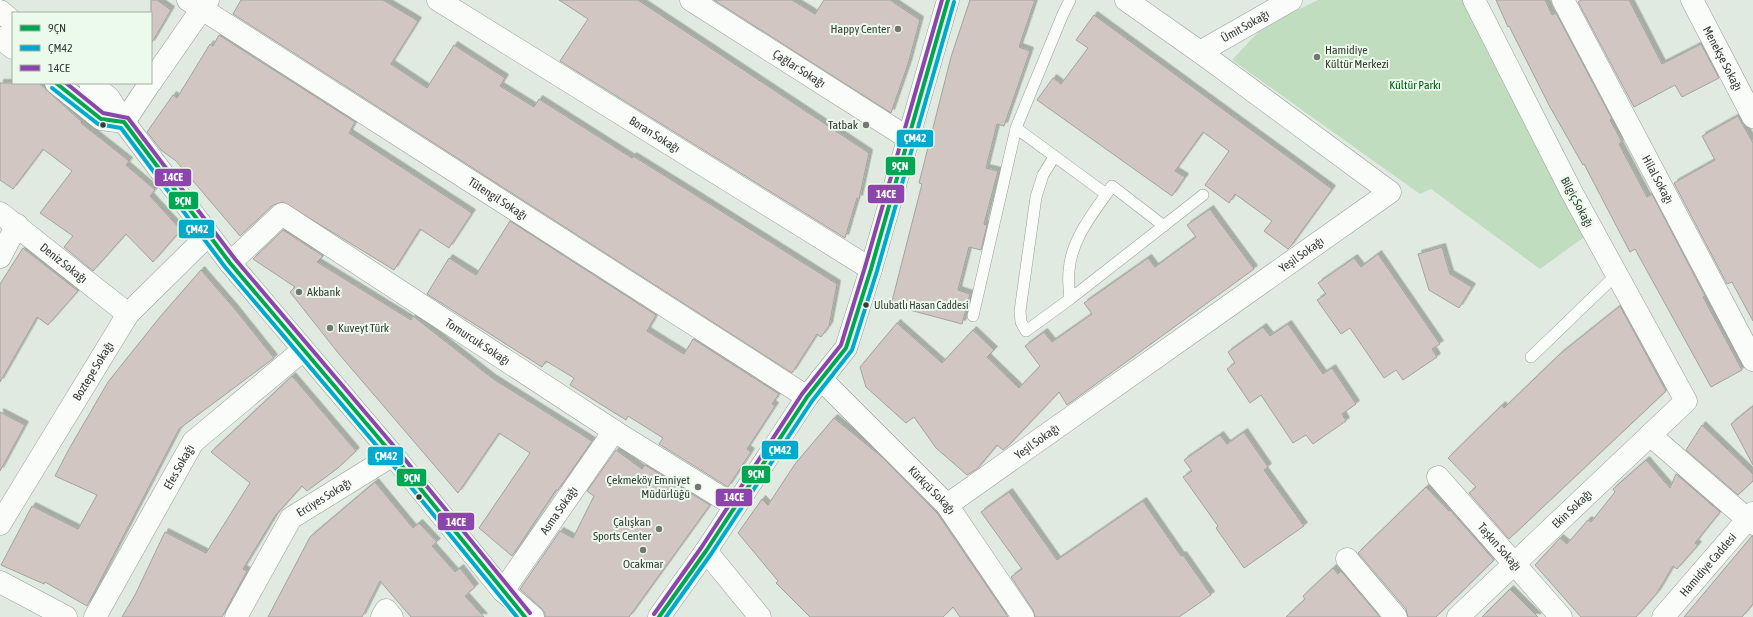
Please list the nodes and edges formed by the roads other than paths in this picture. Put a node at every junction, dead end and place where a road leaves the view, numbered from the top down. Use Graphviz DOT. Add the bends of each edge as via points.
graph roads {
  1 [pos="438,0"];
  2 [pos="691,0"];
  3 [pos="1070,0"];
  4 [pos="1126,0"];
  5 [pos="1291,0"];
  6 [pos="1474,0"];
  7 [pos="1563,0"];
  8 [pos="1692,0"];
  9 [pos="945,1"];
  10 [pos="199,3"];
  11 [pos="0,11"];
  12 [pos="12,21"];
  13 [pos="0,38"];
  14 [pos="12,47"];
  15 [pos="1200,52"];
  16 [pos="152,81"];
  17 [pos="57,84"];
  18 [pos="91,84"];
  19 [pos="150,84"];
  20 [pos="1753,117"];
  21 [pos="124,122"];
  22 [pos="1016,128"];
  23 [pos="908,138"];
  24 [pos="1054,157"];
  25 [pos="1106,194"];
  26 [pos="1203,195"];
  27 [pos="8,219"];
  28 [pos="1164,226"];
  29 [pos="208,235"];
  30 [pos="0,257"];
  31 [pos="230,263"];
  32 [pos="871,269"];
  33 [pos="1617,274"];
  34 [pos="1070,299"];
  35 [pos="128,314"];
  36 [pos="973,316"];
  37 [pos="303,350"];
  38 [pos="1532,356"];
  39 [pos="1753,360"];
  40 [pos="821,379"];
  41 [pos="807,397"];
  42 [pos="1686,401"];
  43 [pos="614,431"];
  44 [pos="1650,435"];
  45 [pos="393,455"];
  46 [pos="1438,477"];
  47 [pos="947,505"];
  48 [pos="735,506"];
  49 [pos="1751,519"];
  50 [pos="0,524"];
  51 [pos="706,551"];
  52 [pos="1347,558"];
  53 [pos="1514,564"];
  54 [pos="0,582"];
  55 [pos="503,591"];
  56 [pos="66,617"];
  57 [pos="95,617"];
  58 [pos="236,617"];
  59 [pos="525,617"];
  60 [pos="533,617"];
  61 [pos="659,617"];
  62 [pos="760,617"];
  63 [pos="1023,617"];
  64 [pos="1396,617"];
  65 [pos="1458,617"];
  66 [pos="1561,617"];
  67 [pos="1663,617"];
  1 -- 32 [label="street, Boran Sokağı"];
  2 -- 23 [label="street, Çağlar Sokağı"];
  3 -- 22 [label="lane"];
  4 -- 15 [label="street, Yeşil Sokağı"];
  5 -- 15 [label="street, Ümit Sokağı"];
  6 -- 33 [label="street, Bilgiç Sokağı" via="1571,191"];
  7 -- 39 [label="street, Hilal Sokağı"];
  8 -- 20 [label="street, Menekşe Sokağı"];
  9 -- 23 [label="street"];
  10 -- 16 [label="street"];
  10 -- 41 [label="street, Tütengil Sokağı"];
  11 -- 12 [label="street"];
  13 -- 14 [label="street"];
  15 -- 47 [label="street, Yeşil Sokağı" via="1390,192"];
  17 -- 21 [label="street" via="101,119"];
  18 -- 21 [label="street" via="109,98"];
  19 -- 21 [label="street"];
  21 -- 29 [label="street"];
  22 -- 24 [label="lane"];
  22 -- 36 [label="lane"];
  23 -- 32 [label="street"];
  24 -- 25 [label="lane"];
  24 -- 34 [label="lane" via="1043,175 1036,197 1020,311 1021,322 1026,331"];
  25 -- 28 [label="lane" via="1112,186"];
  25 -- 34 [label="lane" via="1085,225 1074,250 1069,272"];
  26 -- 28 [label="lane"];
  27 -- 30 [label="street"];
  27 -- 35 [label="street, Deniz Sokağı"];
  28 -- 34 [label="lane"];
  29 -- 31 [label="street"];
  29 -- 35 [label="street, Boztepe Sokağı"];
  31 -- 37 [label="street"];
  31 -- 43 [label="street, Tomurcuk Sokağı" via="282,214"];
  32 -- 40 [label="street" via="846,348"];
  33 -- 38 [label="lane"];
  33 -- 42 [label="street, Bilgiç Sokağı"];
  35 -- 50 [label="street, Boztepe Sokağı"];
  37 -- 45 [label="street"];
  37 -- 57 [label="street, Efes Sokağı" via="193,442"];
  40 -- 41 [label="street"];
  40 -- 47 [label="street, Kürkçü Sokağı"];
  41 -- 48 [label="street"];
  42 -- 44 [label="street, Ekin Sokağı"];
  43 -- 48 [label="street, Tomurcuk Sokağı"];
  43 -- 55 [label="street, Asma Sokağı"];
  44 -- 49 [label="street"];
  44 -- 53 [label="street, Ekin Sokağı"];
  45 -- 55 [label="street"];
  45 -- 58 [label="street, Erciyes Sokağı" via="291,518"];
  46 -- 53 [label="street, Taşkın Sokağı"];
  47 -- 63 [label="street, Kürkçü Sokağı"];
  48 -- 51 [label="street"];
  49 -- 67 [label="street, Hamidiye Caddesi"];
  51 -- 61 [label="street"];
  51 -- 62 [label="street"];
  52 -- 64 [label="street"];
  53 -- 65 [label="street, Ekin Sokağı"];
  53 -- 66 [label="street, Taşkın Sokağı"];
  54 -- 56 [label="street"];
  55 -- 59 [label="street"];
  55 -- 60 [label="street"];
}
